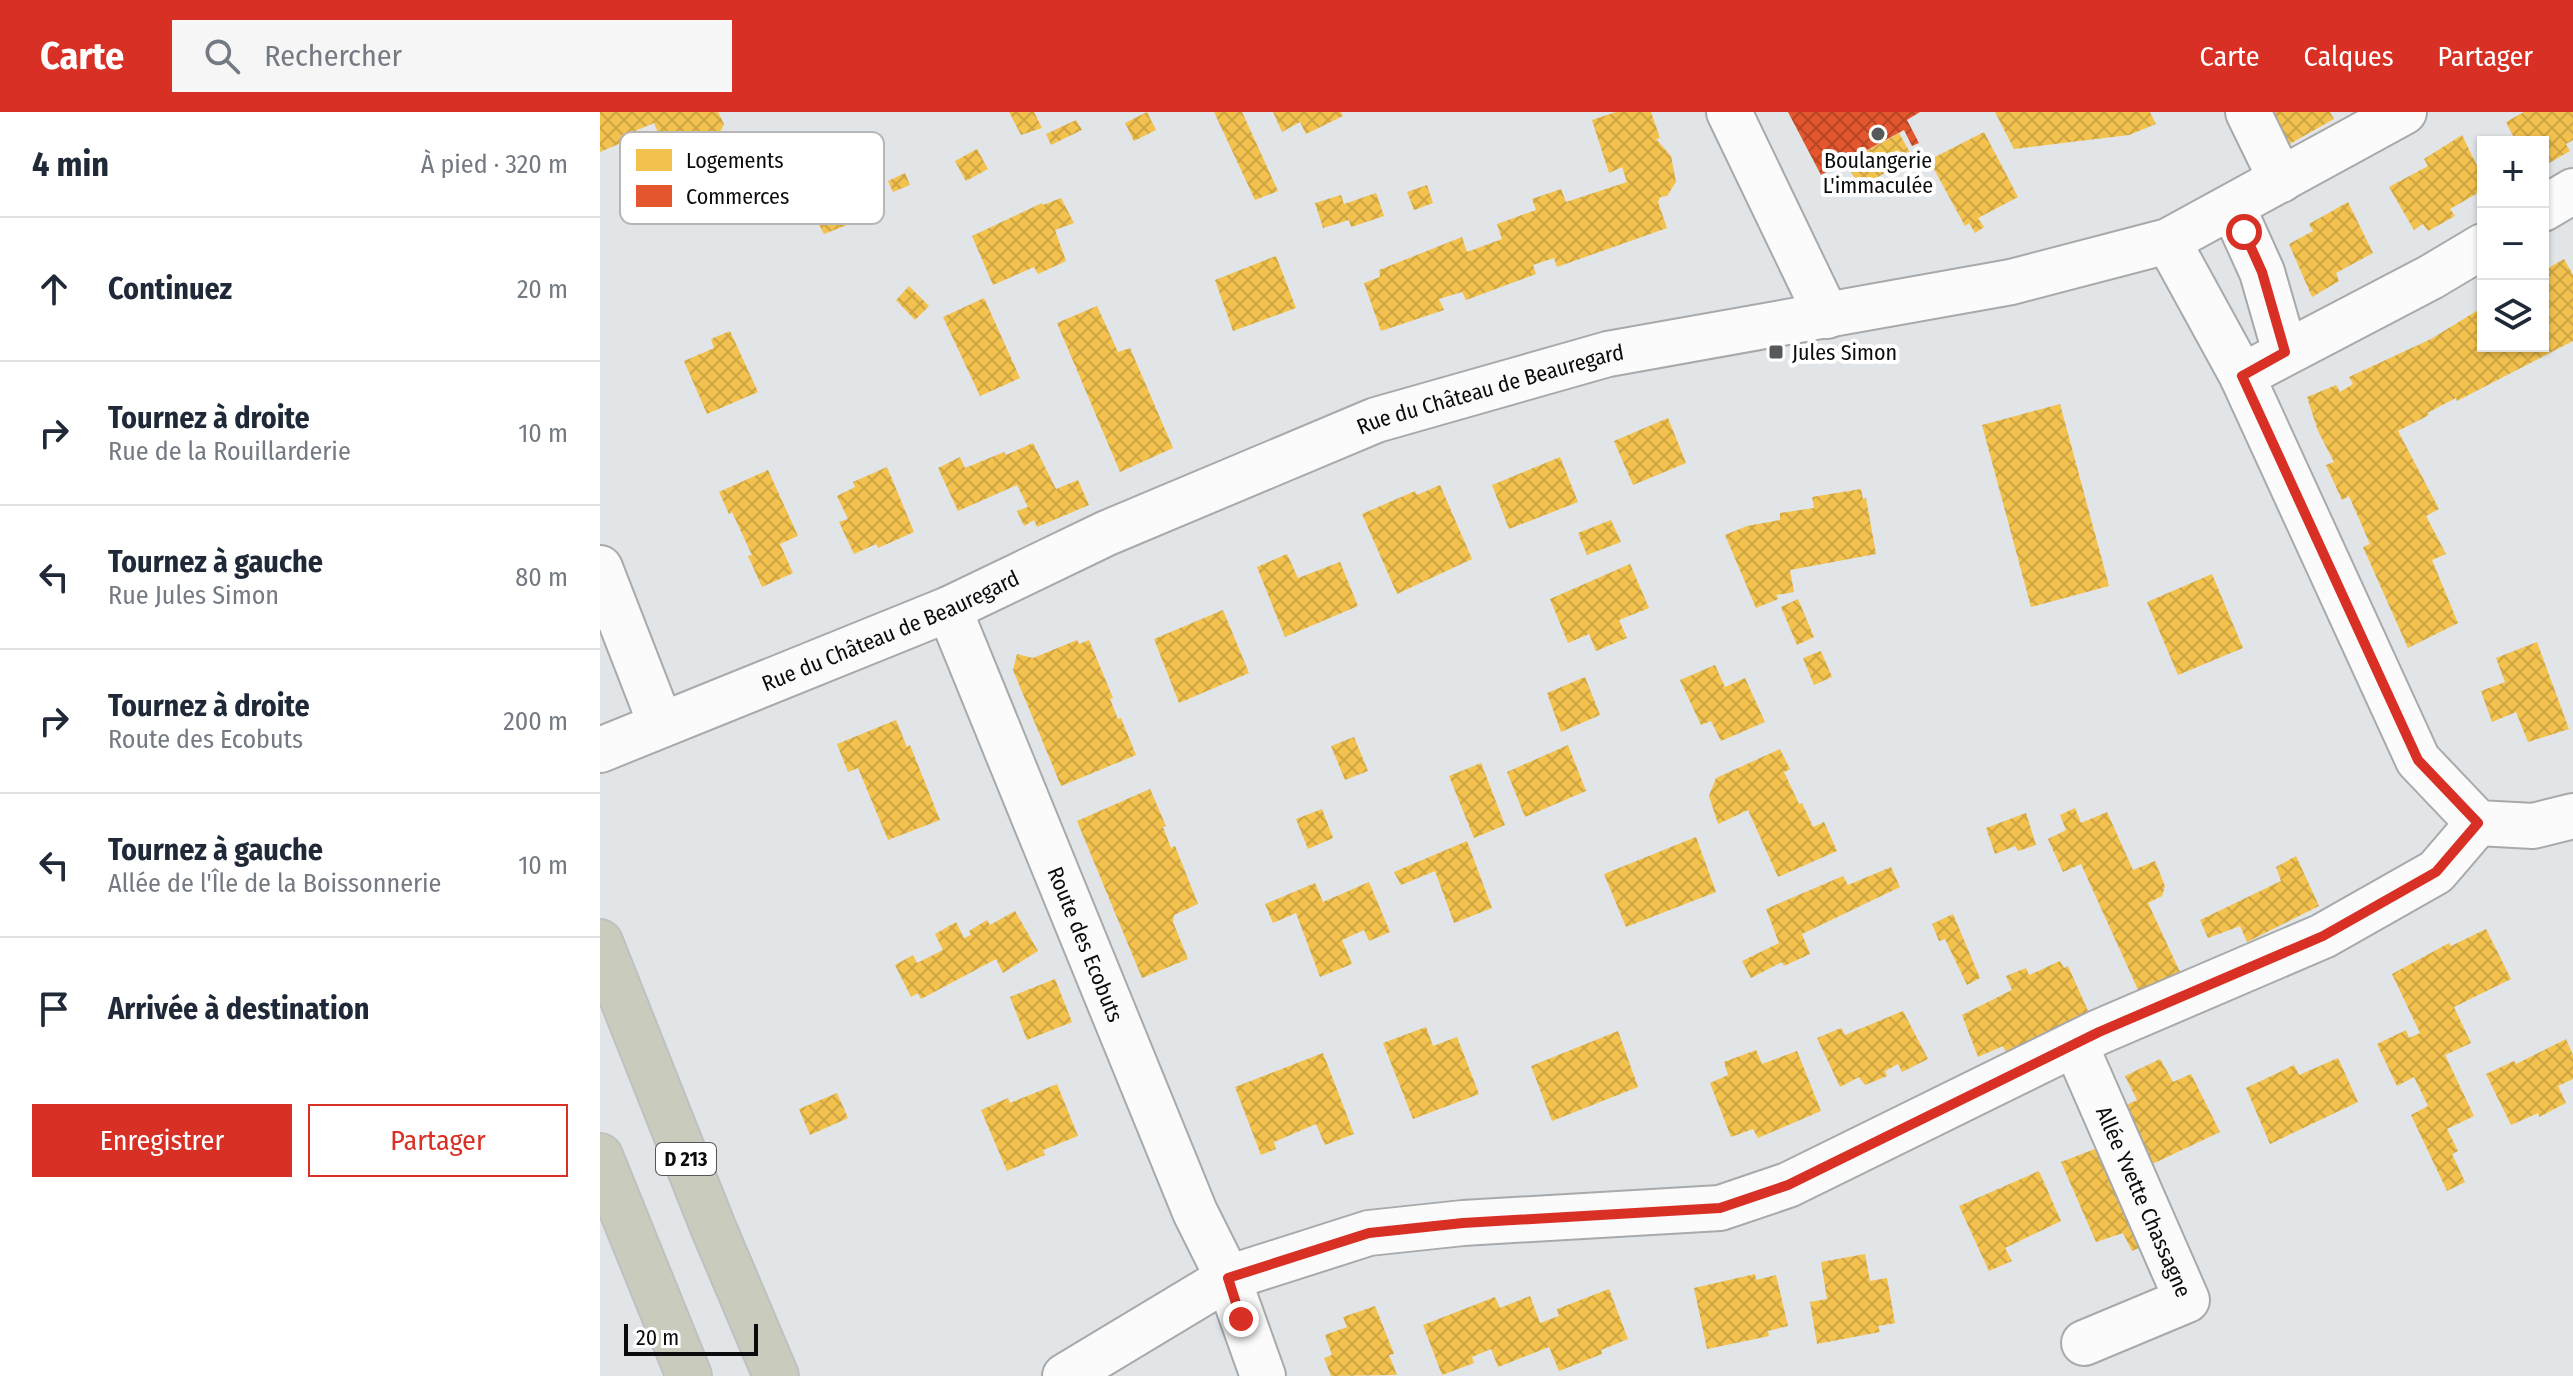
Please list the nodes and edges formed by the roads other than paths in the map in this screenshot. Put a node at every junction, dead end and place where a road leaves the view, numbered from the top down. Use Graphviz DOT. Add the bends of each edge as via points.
graph roads {
  1 [pos="1729,112"];
  2 [pos="2248,112"];
  3 [pos="2404,112"];
  4 [pos="2281,180"];
  5 [pos="2573,191"];
  6 [pos="2233,208"];
  7 [pos="2545,208"];
  8 [pos="2168,241"];
  9 [pos="2477,250"];
  10 [pos="1827,316"];
  11 [pos="2285,352"];
  12 [pos="2242,376"];
  13 [pos="600,568"];
  14 [pos="949,609"];
  15 [pos="661,725"];
  16 [pos="600,750"];
  17 [pos="2573,816"];
  18 [pos="2478,823"];
  19 [pos="600,942"];
  20 [pos="2075,1044"];
  21 [pos="600,1156"];
  22 [pos="1228,1278"];
  23 [pos="2084,1343"];
  24 [pos="689,1376"];
  25 [pos="776,1376"];
  26 [pos="1065,1376"];
  27 [pos="1263,1376"];
  1 -- 10 [label="street"];
  2 -- 4 [label="street"];
  3 -- 4 [label="street, Rue du Château de Beauregard"];
  4 -- 6 [label="street, Rue du Château de Beauregard"];
  5 -- 7 [label="street"];
  6 -- 8 [label="street, Rue du Château de Beauregard"];
  6 -- 11 [label="street" via="2262,272"];
  8 -- 10 [label="street, Rue du Château de Beauregard" via="2011,282"];
  8 -- 12 [label="street"];
  9 -- 11 [label="street"];
  10 -- 14 [label="street, Rue du Château de Beauregard" via="1608,354 1376,420 1107,533"];
  11 -- 12 [label="street"];
  12 -- 18 [label="street" via="2418,760"];
  13 -- 15 [label="street"];
  14 -- 15 [label="street, Rue du Château de Beauregard"];
  14 -- 22 [label="street, Route des Ecobuts" via="1195,1212"];
  15 -- 16 [label="street, Rue du Château de Beauregard"];
  17 -- 18 [label="street" via="2533,826"];
  18 -- 20 [label="street" via="2436,872 2323,936"];
  19 -- 25 [label="highway, D 213"];
  20 -- 22 [label="street" via="1788,1185 1720,1208 1369,1233"];
  20 -- 23 [label="street, Allée Yvette Chassagne" via="2187,1300"];
  21 -- 24 [label="highway"];
  22 -- 26 [label="street"];
  22 -- 27 [label="street, Route des Ecobuts"];
}
